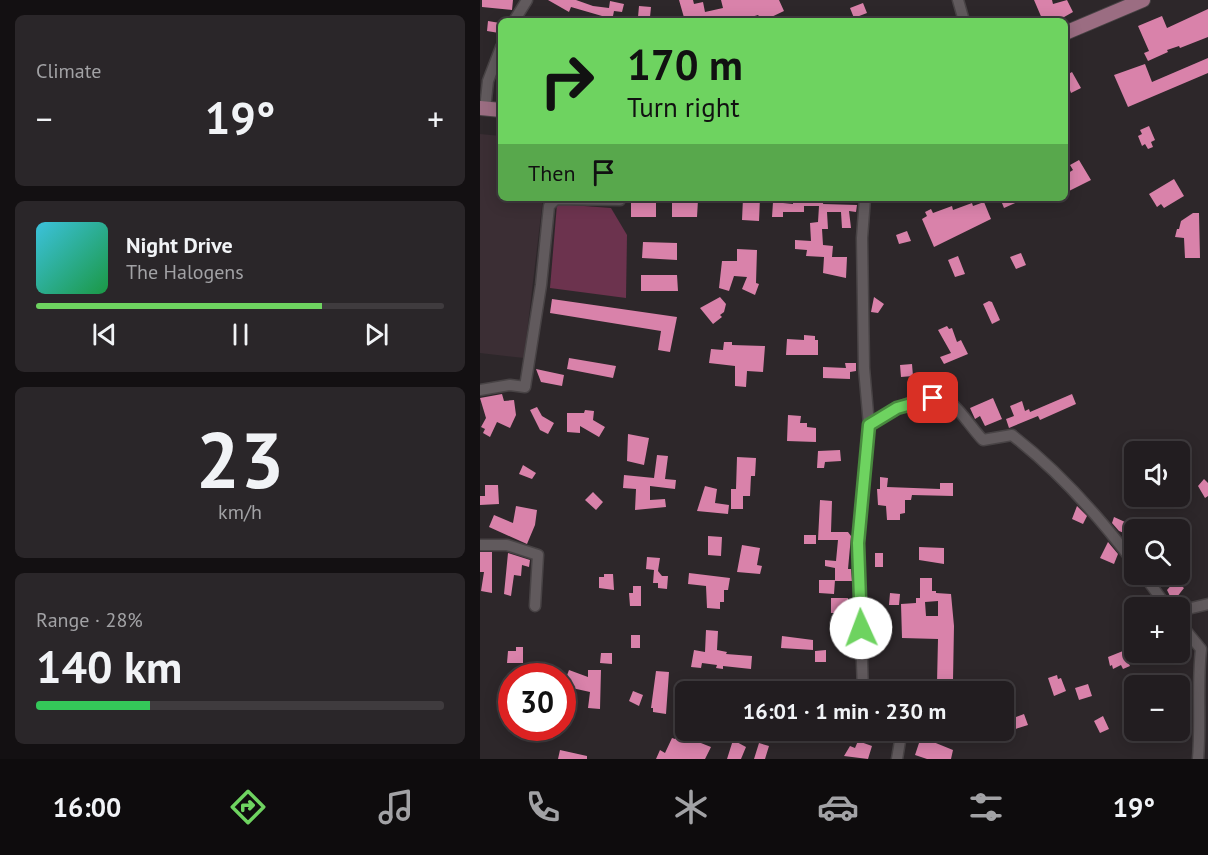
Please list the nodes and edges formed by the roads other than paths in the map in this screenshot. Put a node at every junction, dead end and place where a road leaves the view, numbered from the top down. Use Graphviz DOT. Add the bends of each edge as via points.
graph roads {
  1 [pos="527,0"];
  2 [pos="958,0"];
  3 [pos="1143,0"];
  4 [pos="516,18"];
  5 [pos="963,18"];
  6 [pos="1068,32"];
  7 [pos="498,55"];
  8 [pos="482,108"];
  9 [pos="498,110"];
  10 [pos="554,201"];
  11 [pos="865,201"];
  12 [pos="480,390"];
  13 [pos="869,425"];
  14 [pos="480,545"];
  15 [pos="1124,550"];
  16 [pos="1208,604"];
  17 [pos="535,606"];
  18 [pos="1190,608"];
  19 [pos="1190,636"];
  20 [pos="863,681"];
  21 [pos="900,741"];
  22 [pos="897,759"];
  23 [pos="1198,759"];
  1 -- 4 [label="street"];
  2 -- 5 [label="street"];
  3 -- 6 [label="main road"];
  7 -- 8 [label="street"];
  8 -- 9 [label="main road"];
  10 -- 12 [label="street" via="549,206 525,387"];
  11 -- 13 [label="street" via="864,368"];
  13 -- 15 [label="street" via="906,405 933,398 947,401 983,440 1012,435 1035,454 1068,483"];
  13 -- 20 [label="street" via="858,543"];
  14 -- 17 [label="street" via="507,545 538,555"];
  16 -- 18 [label="street"];
  19 -- 23 [label="street" via="1201,649"];
  21 -- 22 [label="street"];
}
